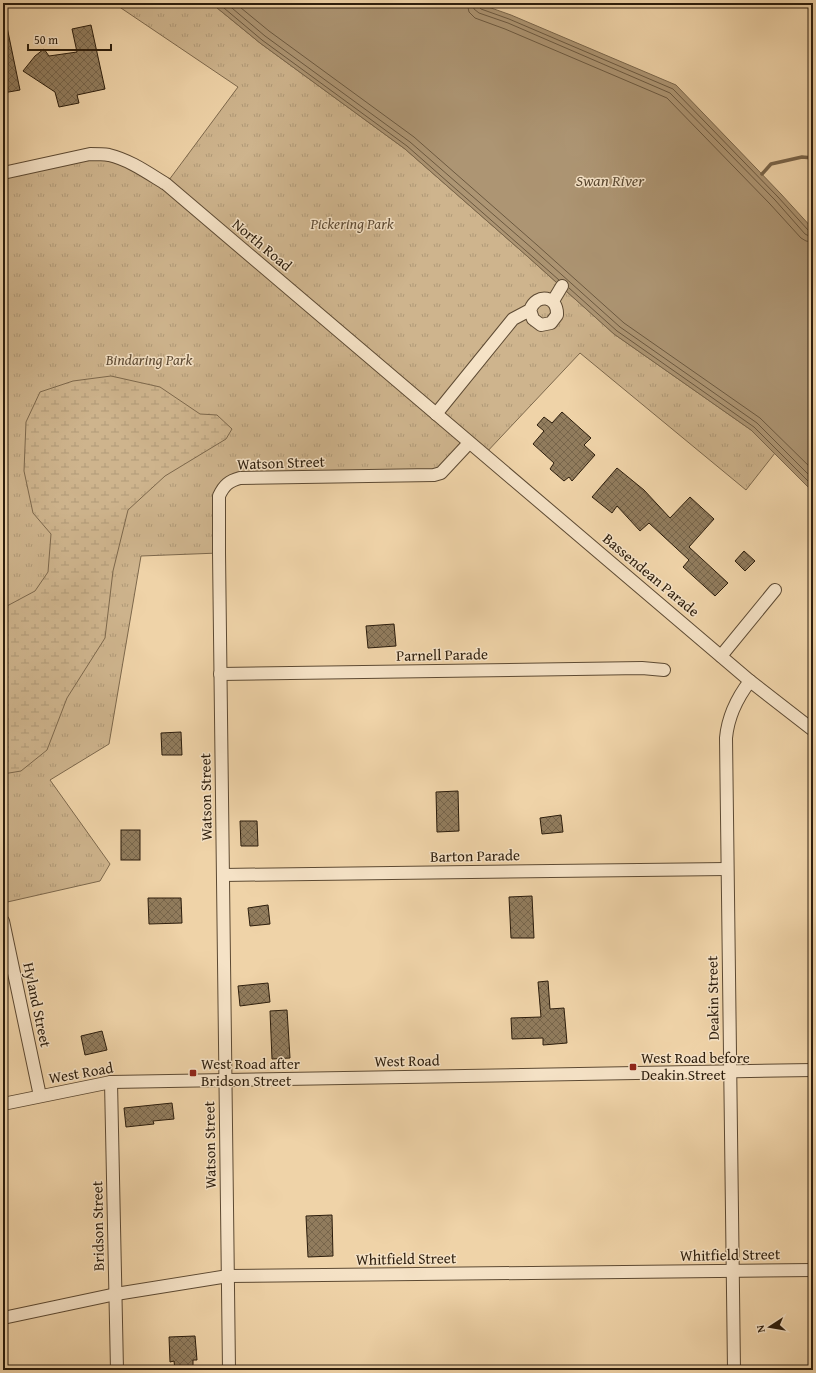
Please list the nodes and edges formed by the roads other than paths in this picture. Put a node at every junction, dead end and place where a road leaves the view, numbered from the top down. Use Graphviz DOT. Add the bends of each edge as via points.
graph roads {
  1 [pos="3,173"];
  2 [pos="562,286"];
  3 [pos="552,301"];
  4 [pos="530,310"];
  5 [pos="436,414"];
  6 [pos="470,443"];
  7 [pos="775,590"];
  8 [pos="721,656"];
  9 [pos="664,670"];
  10 [pos="220,674"];
  11 [pos="750,681"];
  12 [pos="813,730"];
  13 [pos="727,869"];
  14 [pos="223,875"];
  15 [pos="3,921"];
  16 [pos="813,1070"];
  17 [pos="730,1071"];
  18 [pos="226,1080"];
  19 [pos="111,1082"];
  20 [pos="40,1096"];
  21 [pos="3,1104"];
  22 [pos="813,1270"];
  23 [pos="733,1272"];
  24 [pos="228,1276"];
  25 [pos="116,1294"];
  26 [pos="3,1318"];
  27 [pos="116,1370"];
  28 [pos="229,1370"];
  29 [pos="734,1370"];
  1 -- 5 [label="street, North Road" via="90,154 108,155 131,163 166,184"];
  2 -- 3 [label="street"];
  3 -- 4 [label="street" via="542,298 537,300"];
  3 -- 4 [label="street" via="556,305 557,315 551,323 536,323"];
  4 -- 5 [label="street" via="512,319"];
  5 -- 6 [label="street, North Road"];
  6 -- 8 [label="street, Bassendean Parade"];
  6 -- 10 [label="street, Watson Street" via="441,473 434,475 240,478 230,481 219,496 218,508"];
  7 -- 8 [label="street"];
  8 -- 11 [label="street, Bassendean Parade"];
  9 -- 10 [label="street, Parnell Parade" via="642,668"];
  10 -- 14 [label="street, Watson Street"];
  11 -- 12 [label="street, Bassendean Parade"];
  11 -- 13 [label="street, Deakin Street" via="735,704 727,724"];
  13 -- 14 [label="street, Barton Parade"];
  13 -- 17 [label="street, Deakin Street"];
  14 -- 18 [label="street, Watson Street"];
  15 -- 20 [label="street, Hyland Street"];
  16 -- 17 [label="street, West Road"];
  17 -- 18 [label="street, West Road"];
  17 -- 23 [label="street, Deakin Street"];
  18 -- 19 [label="street, West Road"];
  18 -- 24 [label="street, Watson Street"];
  19 -- 20 [label="street, West Road"];
  19 -- 25 [label="street, Bridson Street"];
  20 -- 21 [label="street, West Road"];
  22 -- 23 [label="street, Whitfield Street"];
  23 -- 24 [label="street, Whitfield Street"];
  23 -- 29 [label="street, Deakin Street"];
  24 -- 25 [label="street, Whitfield Street"];
  24 -- 28 [label="street, Watson Street"];
  25 -- 26 [label="street, Whitfield Street"];
  25 -- 27 [label="street, Bridson Street"];
}
